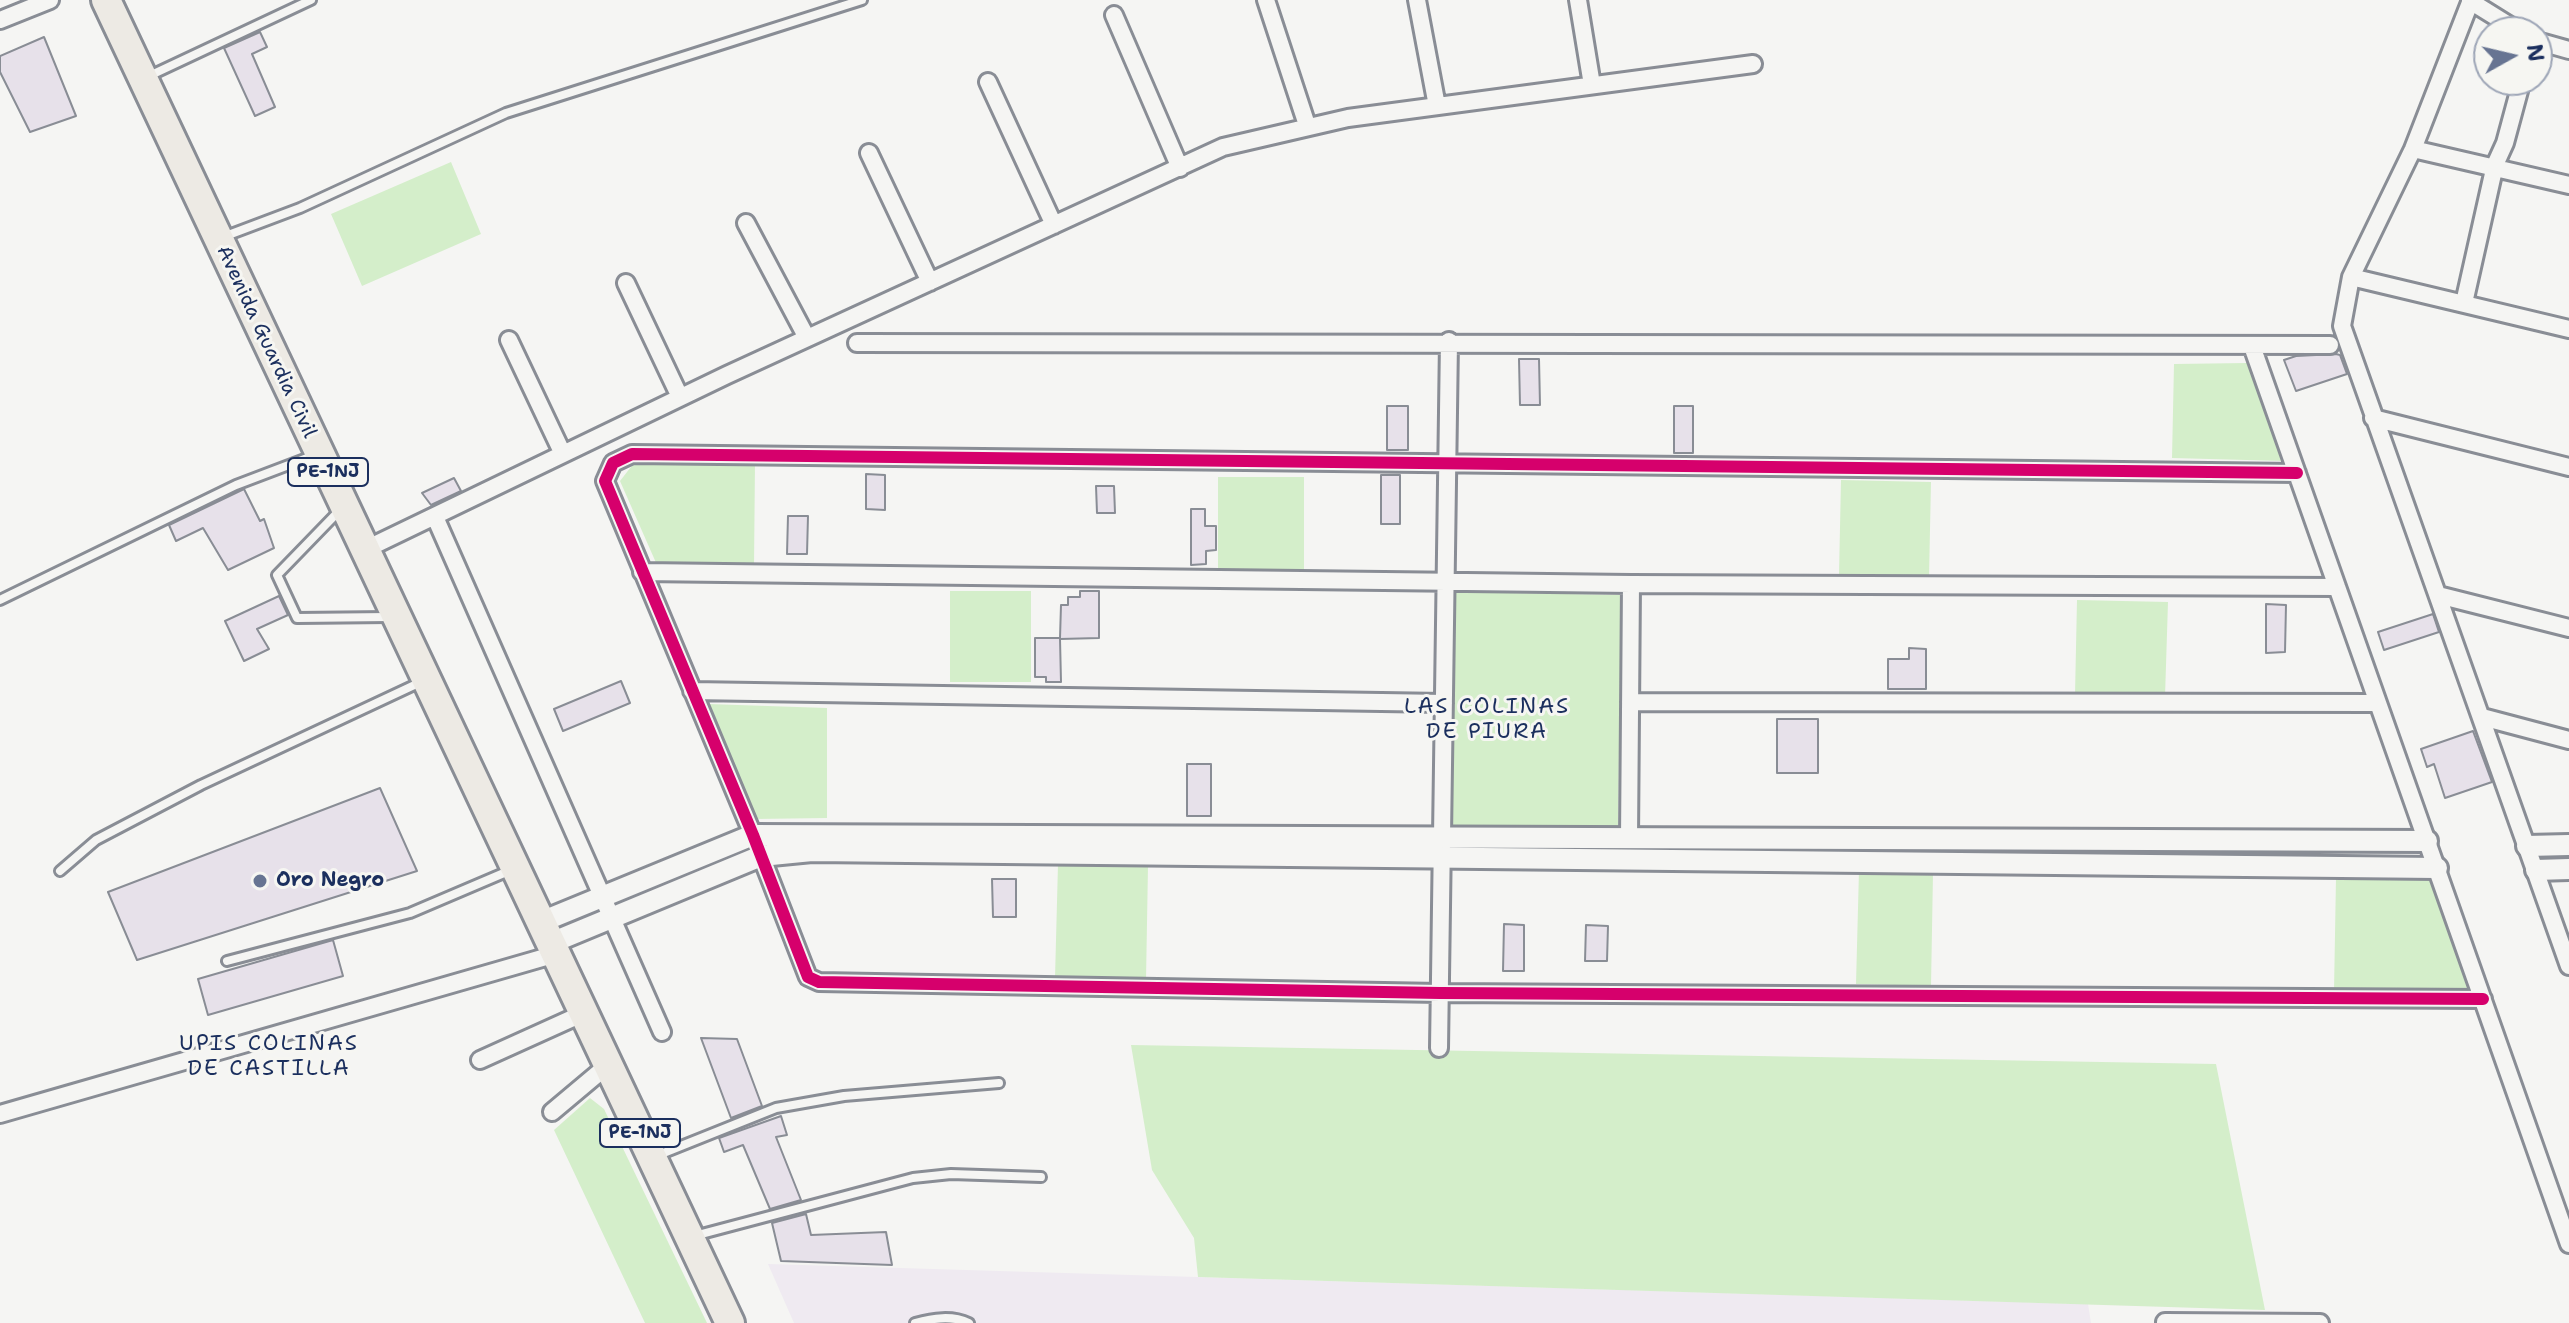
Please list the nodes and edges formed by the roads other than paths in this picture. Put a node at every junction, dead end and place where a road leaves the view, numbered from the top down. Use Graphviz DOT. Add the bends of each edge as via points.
graph roads {
  1 [pos="50,0"];
  2 [pos="106,0"];
  3 [pos="311,0"];
  4 [pos="862,0"];
  5 [pos="1266,0"];
  6 [pos="1417,0"];
  7 [pos="1578,0"];
  8 [pos="2470,1"];
  9 [pos="1114,15"];
  10 [pos="2494,16"];
  11 [pos="0,20"];
  12 [pos="1753,64"];
  13 [pos="143,79"];
  14 [pos="988,82"];
  15 [pos="1592,85"];
  16 [pos="2518,96"];
  17 [pos="1437,106"];
  18 [pos="1307,125"];
  19 [pos="2413,149"];
  20 [pos="869,153"];
  21 [pos="2495,165"];
  22 [pos="1180,168"];
  23 [pos="2569,185"];
  24 [pos="746,223"];
  25 [pos="1054,225"];
  26 [pos="218,239"];
  27 [pos="2351,277"];
  28 [pos="930,282"];
  29 [pos="626,283"];
  30 [pos="2464,303"];
  31 [pos="2569,329"];
  32 [pos="807,338"];
  33 [pos="509,340"];
  34 [pos="1449,341"];
  35 [pos="857,343"];
  36 [pos="2330,345"];
  37 [pos="2252,346"];
  38 [pos="680,397"];
  39 [pos="2373,418"];
  40 [pos="562,452"];
  41 [pos="319,453"];
  42 [pos="1448,461"];
  43 [pos="2569,467"];
  44 [pos="2297,473"];
  45 [pos="344,506"];
  46 [pos="435,517"];
  47 [pos="364,550"];
  48 [pos="642,572"];
  49 [pos="1446,581"];
  50 [pos="1631,584"];
  51 [pos="2337,587"];
  52 [pos="2438,595"];
  53 [pos="0,600"];
  54 [pos="396,617"];
  55 [pos="2569,628"];
  56 [pos="426,680"];
  57 [pos="692,691"];
  58 [pos="1630,702"];
  59 [pos="1444,703"];
  60 [pos="2378,703"];
  61 [pos="2482,717"];
  62 [pos="2569,740"];
  63 [pos="753,835"];
  64 [pos="1629,839"];
  65 [pos="2427,841"];
  66 [pos="2569,845"];
  67 [pos="2527,846"];
  68 [pos="1442,848"];
  69 [pos="761,856"];
  70 [pos="515,868"];
  71 [pos="2437,868"];
  72 [pos="2569,869"];
  73 [pos="2536,870"];
  74 [pos="60,871"];
  75 [pos="603,896"];
  76 [pos="611,917"];
  77 [pos="549,940"];
  78 [pos="227,961"];
  79 [pos="2569,966"];
  80 [pos="1440,993"];
  81 [pos="2483,999"];
  82 [pos="584,1013"];
  83 [pos="662,1032"];
  84 [pos="1439,1048"];
  85 [pos="480,1060"];
  86 [pos="608,1065"];
  87 [pos="999,1083"];
  88 [pos="552,1112"];
  89 [pos="0,1114"];
  90 [pos="652,1158"];
  91 [pos="1041,1177"];
  92 [pos="689,1237"];
  93 [pos="2569,1244"];
  94 [pos="2165,1322"];
  95 [pos="730,1323"];
  96 [pos="915,1323"];
  97 [pos="969,1323"];
  98 [pos="2320,1323"];
  1 -- 11 [label="street"];
  2 -- 13 [label="highway, Avenida Guardia Civil / PE-1NJ"];
  3 -- 13 [label="lane"];
  4 -- 26 [label="lane" via="506,113 300,208"];
  5 -- 18 [label="street"];
  6 -- 17 [label="street"];
  7 -- 15 [label="street"];
  8 -- 10 [label="street"];
  8 -- 19 [label="street"];
  9 -- 22 [label="street"];
  12 -- 15 [label="street"];
  13 -- 26 [label="highway, Avenida Guardia Civil / PE-1NJ"];
  14 -- 25 [label="street"];
  15 -- 17 [label="street"];
  16 -- 21 [label="street"];
  17 -- 18 [label="street"];
  18 -- 22 [label="street" via="1223,147"];
  19 -- 21 [label="street"];
  19 -- 27 [label="street"];
  20 -- 28 [label="street"];
  21 -- 23 [label="street"];
  21 -- 30 [label="street"];
  22 -- 25 [label="street"];
  24 -- 32 [label="street"];
  25 -- 28 [label="street"];
  26 -- 41 [label="highway, Avenida Guardia Civil / PE-1NJ"];
  27 -- 30 [label="street"];
  27 -- 39 [label="street" via="2342,326"];
  28 -- 32 [label="street"];
  29 -- 38 [label="street"];
  30 -- 31 [label="street"];
  32 -- 38 [label="street"];
  33 -- 40 [label="street"];
  34 -- 35 [label="street"];
  34 -- 37 [label="street"];
  34 -- 42 [label="street"];
  36 -- 37 [label="street"];
  37 -- 44 [label="street"];
  38 -- 40 [label="street"];
  39 -- 43 [label="street"];
  39 -- 52 [label="street"];
  40 -- 46 [label="street"];
  41 -- 45 [label="highway, Avenida Guardia Civil / PE-1NJ"];
  41 -- 53 [label="lane" via="236,485"];
  42 -- 44 [label="street"];
  42 -- 48 [label="street" via="625,455 609,467 605,487"];
  42 -- 49 [label="street"];
  44 -- 51 [label="street"];
  45 -- 47 [label="highway, Avenida Guardia Civil / PE-1NJ"];
  45 -- 54 [label="lane" via="277,575 297,618"];
  46 -- 47 [label="street"];
  46 -- 75 [label="street"];
  47 -- 54 [label="highway, Avenida Guardia Civil / PE-1NJ"];
  48 -- 49 [label="street"];
  48 -- 57 [label="street"];
  49 -- 50 [label="street"];
  49 -- 59 [label="street"];
  50 -- 51 [label="street"];
  50 -- 58 [label="street"];
  51 -- 60 [label="street"];
  52 -- 55 [label="street"];
  52 -- 61 [label="street"];
  54 -- 56 [label="highway, Avenida Guardia Civil / PE-1NJ"];
  56 -- 70 [label="highway, Avenida Guardia Civil / PE-1NJ"];
  56 -- 74 [label="lane" via="96,840"];
  57 -- 59 [label="street"];
  57 -- 63 [label="street"];
  58 -- 60 [label="street"];
  58 -- 64 [label="street"];
  59 -- 68 [label="street"];
  60 -- 65 [label="street"];
  61 -- 62 [label="street"];
  61 -- 67 [label="street"];
  63 -- 68 [label="street"];
  63 -- 69 [label="street"];
  63 -- 75 [label="street"];
  64 -- 65 [label="street"];
  64 -- 68 [label="street"];
  65 -- 71 [label="street"];
  66 -- 67 [label="street"];
  67 -- 73 [label="street"];
  68 -- 69 [label="street" via="827,851"];
  68 -- 71 [label="street"];
  68 -- 80 [label="street"];
  69 -- 76 [label="street"];
  69 -- 80 [label="street" via="808,977 823,983"];
  70 -- 77 [label="highway, Avenida Guardia Civil / PE-1NJ"];
  70 -- 78 [label="lane" via="410,913"];
  71 -- 81 [label="street"];
  72 -- 73 [label="street"];
  73 -- 79 [label="street"];
  75 -- 76 [label="street"];
  75 -- 77 [label="street"];
  76 -- 77 [label="street"];
  76 -- 83 [label="street"];
  77 -- 82 [label="highway, PE-1NJ"];
  77 -- 89 [label="street"];
  80 -- 81 [label="street"];
  80 -- 84 [label="street"];
  81 -- 93 [label="street"];
  82 -- 85 [label="street"];
  82 -- 86 [label="highway, PE-1NJ"];
  86 -- 88 [label="street"];
  86 -- 90 [label="highway, PE-1NJ"];
  87 -- 90 [label="lane" via="844,1096 776,1108"];
  90 -- 92 [label="highway, PE-1NJ"];
  91 -- 92 [label="lane" via="913,1178"];
  92 -- 95 [label="highway, PE-1NJ"];
  94 -- 98 [label="street"];
  96 -- 97 [label="lane" via="939,1318"];
}
